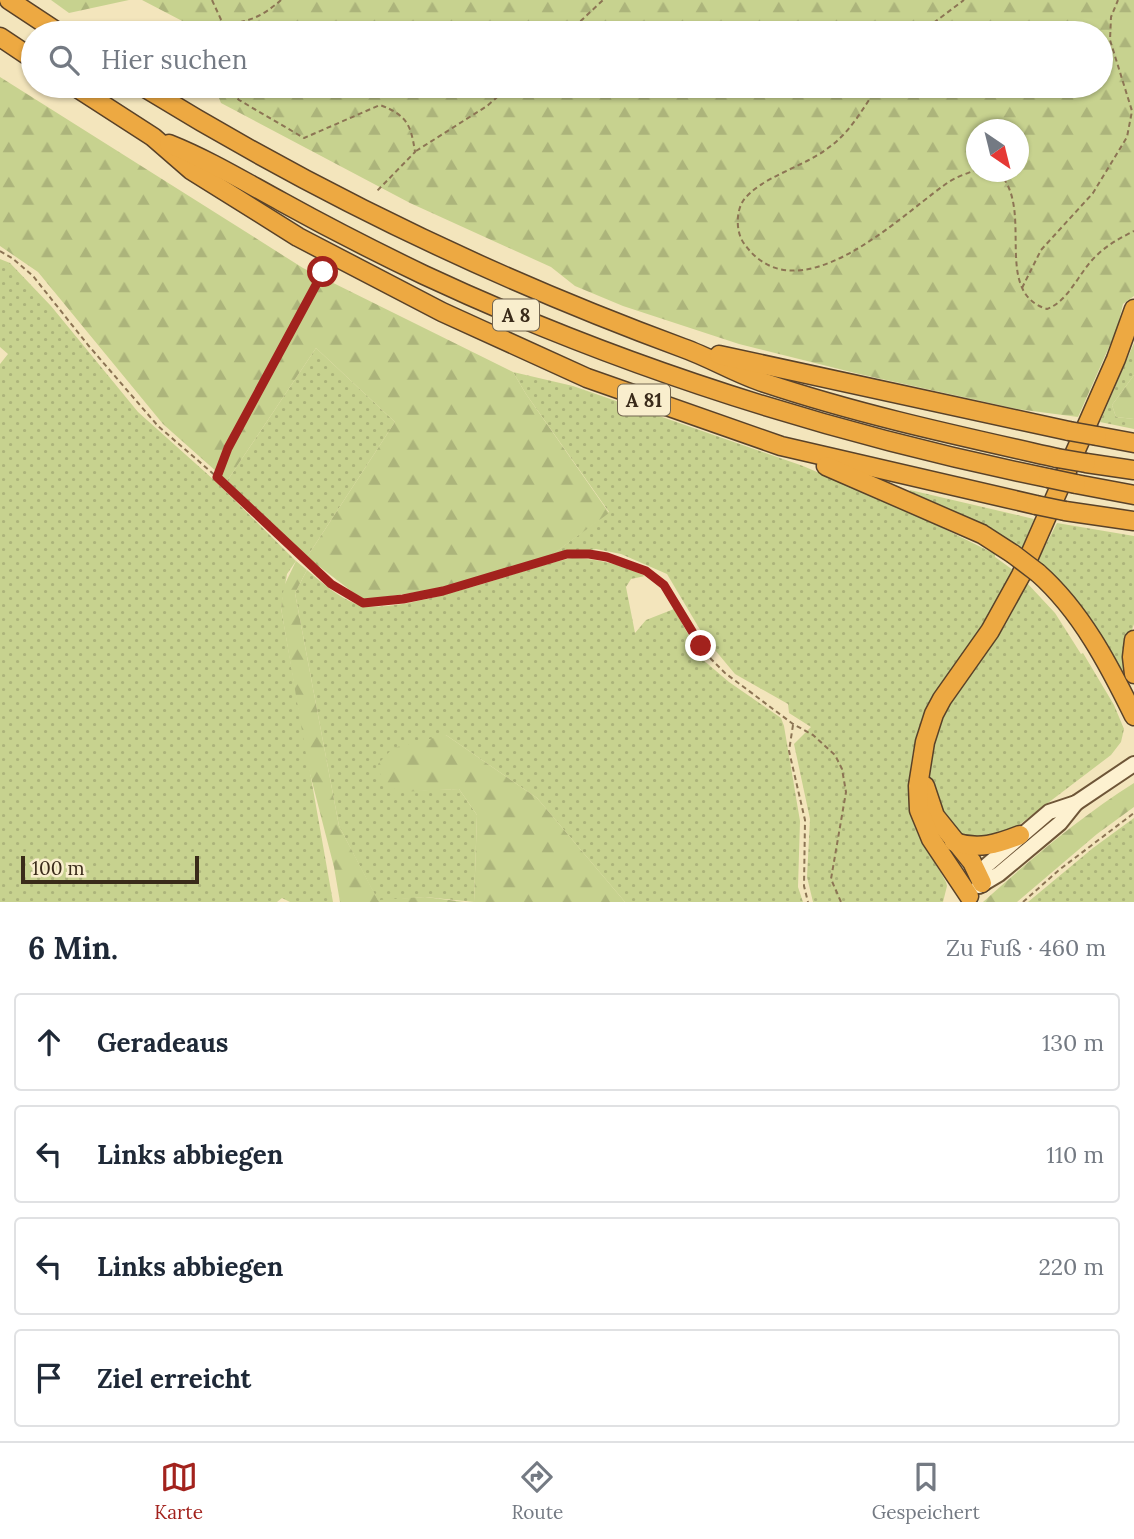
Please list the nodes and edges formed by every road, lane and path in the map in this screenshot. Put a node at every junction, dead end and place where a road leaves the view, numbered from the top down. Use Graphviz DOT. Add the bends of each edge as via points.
graph roads {
  1 [pos="9,0"];
  2 [pos="212,0"];
  3 [pos="281,0"];
  4 [pos="603,0"];
  5 [pos="964,0"];
  6 [pos="1118,0"];
  7 [pos="41,21"];
  8 [pos="222,21"];
  9 [pos="250,21"];
  10 [pos="581,21"];
  11 [pos="935,21"];
  12 [pos="1111,21"];
  13 [pos="0,37"];
  14 [pos="1113,50"];
  15 [pos="21,51"];
  16 [pos="93,98"];
  17 [pos="163,98"];
  18 [pos="237,98"];
  19 [pos="496,98"];
  20 [pos="870,98"];
  21 [pos="153,137"];
  22 [pos="415,152"];
  23 [pos="966,175"];
  24 [pos="1007,182"];
  25 [pos="377,191"];
  26 [pos="1134,231"];
  27 [pos="0,251"];
  28 [pos="323,272"];
  29 [pos="1022,288"];
  30 [pos="1134,309"];
  31 [pos="1134,332"];
  32 [pos="684,348"];
  33 [pos="1116,359"];
  34 [pos="1134,443"];
  35 [pos="782,446"];
  36 [pos="1134,470"];
  37 [pos="217,477"];
  38 [pos="1134,495"];
  39 [pos="1134,521"];
  40 [pos="1134,640"];
  41 [pos="1134,674"];
  42 [pos="1134,716"];
  43 [pos="793,724"];
  44 [pos="1134,764"];
  45 [pos="921,769"];
  46 [pos="1076,803"];
  47 [pos="1134,813"];
  48 [pos="1020,835"];
  49 [pos="954,842"];
  50 [pos="971,894"];
  51 [pos="808,902"];
  52 [pos="841,902"];
  53 [pos="1023,902"];
  1 -- 7 [label="highway"];
  2 -- 8 [label="path"];
  3 -- 9 [label="path"];
  4 -- 10 [label="path"];
  5 -- 11 [label="path"];
  6 -- 12 [label="path"];
  13 -- 15 [label="highway"];
  14 -- 29 [label="path" via="1132,111 1127,137 1093,193 1041,250"];
  16 -- 21 [label="highway, A 8"];
  17 -- 32 [label="highway, A 8" via="422,240 554,299"];
  18 -- 22 [label="path" via="304,138 380,105 396,111 410,126"];
  19 -- 22 [label="path"];
  20 -- 23 [label="path" via="831,147 751,190 740,204 737,221 742,241 762,261 799,272 825,265 879,236 945,184"];
  21 -- 35 [label="highway, A 81" via="191,170 269,219 442,312 587,378"];
  21 -- 38 [label="highway, A 8, bridge" via="201,157 424,275 696,385 786,414 974,463"];
  22 -- 25 [label="path"];
  24 -- 29 [label="path" via="1013,194"];
  26 -- 29 [label="path" via="1096,256 1055,306 1038,306"];
  27 -- 37 [label="path" via="33,276 158,426"];
  28 -- 37 [label="path" via="228,448"];
  30 -- 33 [label="highway"];
  31 -- 33 [label="highway"];
  32 -- 34 [label="highway, bridge"];
  32 -- 36 [label="highway, A 8, bridge" via="762,382 855,411 1057,458"];
  33 -- 45 [label="highway" via="1006,605 934,714"];
  35 -- 39 [label="highway, A 81, bridge" via="1065,511"];
  35 -- 42 [label="highway, bridge" via="982,534 1038,573 1071,607"];
  37 -- 43 [label="path" via="331,584 363,603 443,591 567,554 607,557 646,571 664,585 711,659"];
  40 -- 41 [label="highway"];
  43 -- 51 [label="path" via="789,751 805,820"];
  43 -- 52 [label="path" via="826,745 845,781 845,809 831,879"];
  44 -- 46 [label="main road"];
  45 -- 49 [label="highway" via="935,816"];
  45 -- 50 [label="highway" via="917,800 926,830"];
  46 -- 48 [label="main road" via="1049,812"];
  46 -- 50 [label="main road" via="1050,832"];
  47 -- 53 [label="path"];
  48 -- 49 [label="highway" via="989,846"];
  48 -- 50 [label="main road" via="986,866"];
  49 -- 50 [label="highway" via="972,862"];
}
